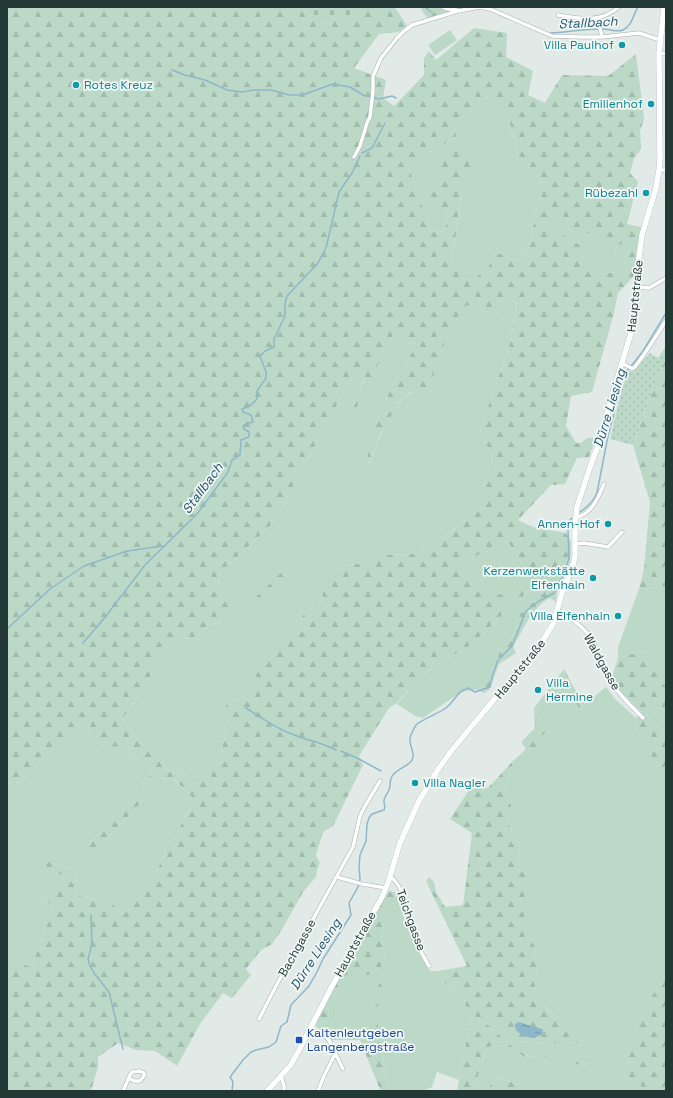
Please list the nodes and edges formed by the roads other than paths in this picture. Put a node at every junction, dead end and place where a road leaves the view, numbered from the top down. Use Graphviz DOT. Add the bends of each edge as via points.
graph roads {
  1 [pos="443,7"];
  2 [pos="451,7"];
  3 [pos="479,7"];
  4 [pos="619,7"];
  5 [pos="664,7"];
  6 [pos="458,10"];
  7 [pos="558,16"];
  8 [pos="598,18"];
  9 [pos="602,37"];
  10 [pos="660,40"];
  11 [pos="659,53"];
  12 [pos="666,54"];
  13 [pos="354,157"];
  14 [pos="659,170"];
  15 [pos="666,170"];
  16 [pos="666,278"];
  17 [pos="637,287"];
  18 [pos="666,321"];
  19 [pos="627,366"];
  20 [pos="604,484"];
  21 [pos="576,516"];
  22 [pos="622,532"];
  23 [pos="576,544"];
  24 [pos="557,610"];
  25 [pos="643,718"];
  26 [pos="380,781"];
  27 [pos="390,876"];
  28 [pos="337,877"];
  29 [pos="386,888"];
  30 [pos="429,966"];
  31 [pos="259,1019"];
  32 [pos="310,1028"];
  33 [pos="336,1054"];
  34 [pos="343,1069"];
  35 [pos="281,1076"];
  36 [pos="129,1078"];
  37 [pos="123,1091"];
  38 [pos="267,1091"];
  39 [pos="284,1091"];
  40 [pos="318,1091"];
  1 -- 6 [label="street"];
  2 -- 6 [label="street"];
  3 -- 6 [label="street"];
  3 -- 9 [label="street" via="490,9 552,36"];
  4 -- 8 [label="street"];
  5 -- 10 [label="main road, Hauptstraße"];
  6 -- 13 [label="street" via="412,25 386,50 373,76 370,117"];
  7 -- 8 [label="street"];
  8 -- 9 [label="street"];
  9 -- 10 [label="street" via="639,33"];
  10 -- 11 [label="main road, Hauptstraße"];
  11 -- 12 [label="street"];
  11 -- 14 [label="main road, Hauptstraße"];
  14 -- 15 [label="street"];
  14 -- 17 [label="main road, Hauptstraße" via="642,235"];
  16 -- 17 [label="street" via="650,288"];
  17 -- 19 [label="main road, Hauptstraße"];
  18 -- 19 [label="street" via="643,357 633,368"];
  19 -- 21 [label="main road, Hauptstraße" via="588,470"];
  20 -- 21 [label="street" via="593,506 584,514"];
  21 -- 23 [label="main road, Hauptstraße"];
  22 -- 23 [label="street" via="608,547"];
  23 -- 24 [label="main road, Hauptstraße" via="573,565"];
  24 -- 25 [label="street, Waldgasse" via="577,623 592,640 609,679"];
  24 -- 27 [label="main road, Hauptstraße" via="553,624 542,642 435,774 409,821"];
  26 -- 28 [label="street, Bachgasse" via="360,816 353,847"];
  27 -- 29 [label="main road, Hauptstraße"];
  27 -- 30 [label="street, Teichgasse" via="404,895 413,934"];
  28 -- 29 [label="street"];
  28 -- 31 [label="street, Bachgasse"];
  29 -- 32 [label="main road, Hauptstraße"];
  32 -- 33 [label="street" via="329,1040"];
  32 -- 35 [label="main road, Hauptstraße" via="290,1066"];
  33 -- 34 [label="street"];
  33 -- 40 [label="street"];
  35 -- 38 [label="main road, Hauptstraße"];
  35 -- 39 [label="street"];
  36 -- 37 [label="street"];
}
